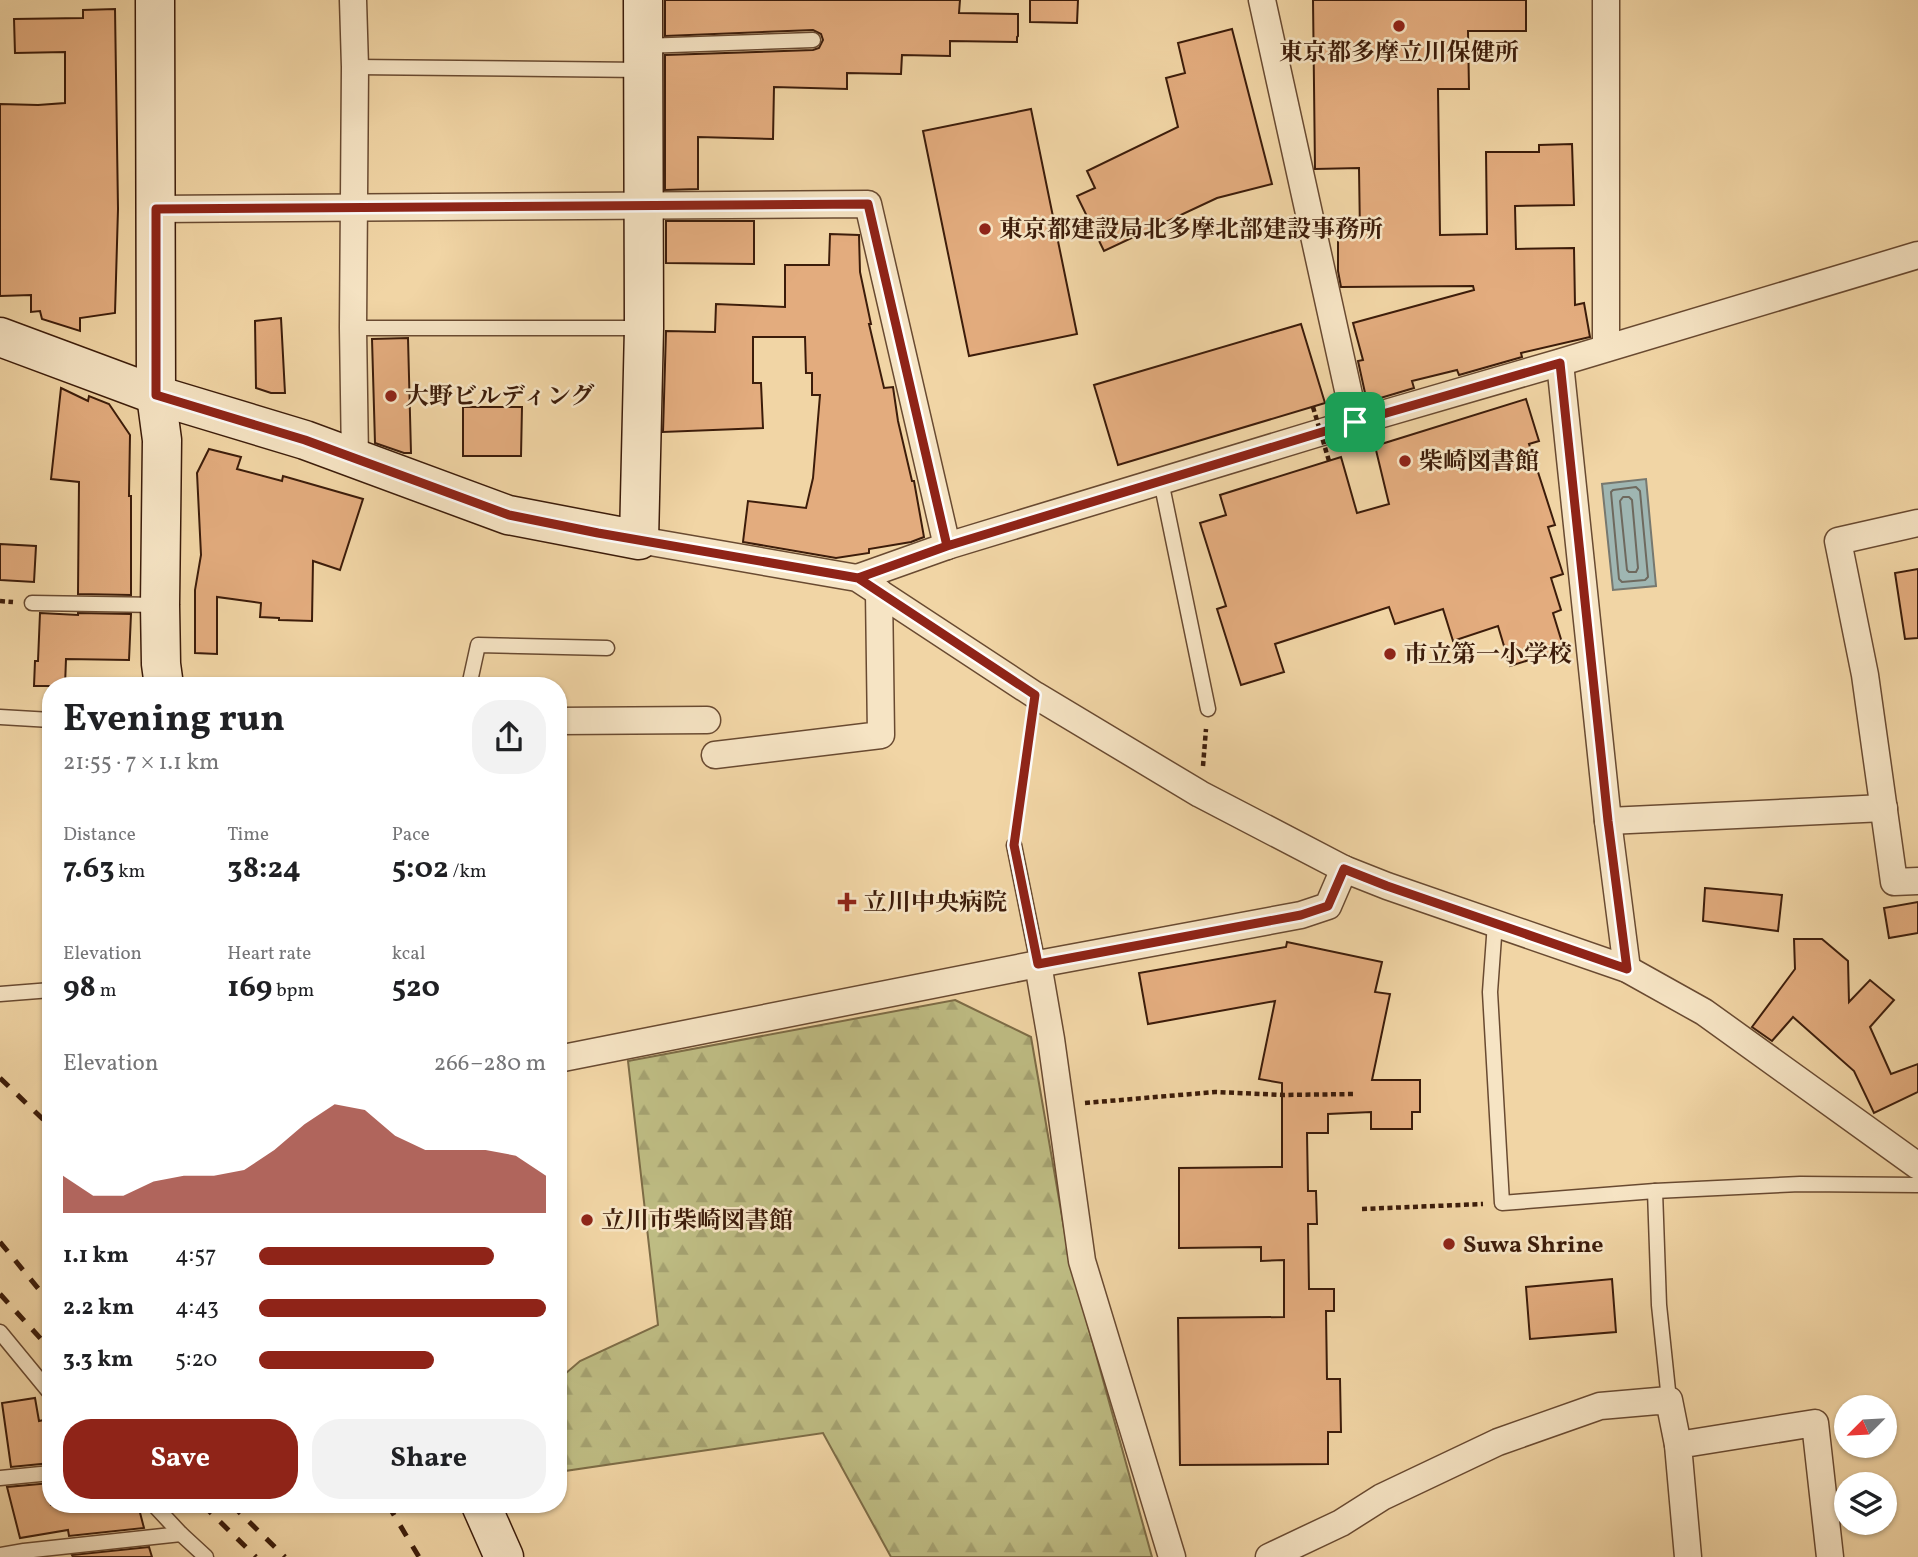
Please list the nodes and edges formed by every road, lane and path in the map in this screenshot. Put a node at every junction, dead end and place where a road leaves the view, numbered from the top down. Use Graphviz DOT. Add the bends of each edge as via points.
graph roads {
  1 [pos="155,0"];
  2 [pos="353,0"];
  3 [pos="643,0"];
  4 [pos="1262,0"];
  5 [pos="1605,0"];
  6 [pos="813,40"];
  7 [pos="643,58"];
  8 [pos="355,67"];
  9 [pos="643,206"];
  10 [pos="353,208"];
  11 [pos="156,209"];
  12 [pos="1918,255"];
  13 [pos="353,328"];
  14 [pos="644,328"];
  15 [pos="0,337"];
  16 [pos="1606,348"];
  17 [pos="1560,363"];
  18 [pos="156,395"];
  19 [pos="1313,407"];
  20 [pos="1355,422"];
  21 [pos="355,460"];
  22 [pos="1329,461"];
  23 [pos="1161,481"];
  24 [pos="1918,523"];
  25 [pos="639,540"];
  26 [pos="947,546"];
  27 [pos="868,585"];
  28 [pos="32,603"];
  29 [pos="160,605"];
  30 [pos="607,648"];
  31 [pos="163,677"];
  32 [pos="471,677"];
  33 [pos="1035,695"];
  34 [pos="1208,709"];
  35 [pos="0,717"];
  36 [pos="42,719"];
  37 [pos="707,720"];
  38 [pos="567,721"];
  39 [pos="715,755"];
  40 [pos="1200,794"];
  41 [pos="1884,808"];
  42 [pos="1608,821"];
  43 [pos="1014,845"];
  44 [pos="1344,869"];
  45 [pos="1918,881"];
  46 [pos="1494,922"];
  47 [pos="1038,964"];
  48 [pos="1627,969"];
  49 [pos="42,991"];
  50 [pos="0,994"];
  51 [pos="567,1057"];
  52 [pos="1354,1094"];
  53 [pos="1060,1105"];
  54 [pos="1918,1166"];
  55 [pos="1918,1185"];
  56 [pos="1654,1191"];
  57 [pos="1502,1203"];
  58 [pos="1362,1209"];
  59 [pos="0,1333"];
  60 [pos="42,1383"];
  61 [pos="1669,1399"];
  62 [pos="1678,1445"];
  63 [pos="42,1474"];
  64 [pos="0,1478"];
  65 [pos="161,1513"];
  66 [pos="485,1513"];
  67 [pos="181,1534"];
  68 [pos="112,1542"];
  69 [pos="0,1555"];
  70 [pos="114,1557"];
  71 [pos="206,1557"];
  72 [pos="504,1557"];
  73 [pos="1172,1557"];
  74 [pos="1269,1557"];
  75 [pos="1688,1557"];
  76 [pos="1830,1557"];
  1 -- 11 [label="street"];
  2 -- 8 [label="street"];
  3 -- 7 [label="street"];
  4 -- 20 [label="street"];
  5 -- 16 [label="street"];
  6 -- 7 [label="lane"];
  7 -- 8 [label="lane"];
  7 -- 9 [label="street"];
  8 -- 10 [label="street"];
  9 -- 10 [label="street"];
  9 -- 14 [label="street"];
  9 -- 26 [label="street" via="868,204"];
  10 -- 11 [label="street"];
  10 -- 13 [label="street"];
  11 -- 18 [label="street"];
  12 -- 16 [label="street"];
  13 -- 14 [label="lane"];
  13 -- 21 [label="street"];
  14 -- 25 [label="street"];
  15 -- 18 [label="street"];
  16 -- 17 [label="street"];
  17 -- 20 [label="street"];
  17 -- 42 [label="street"];
  18 -- 21 [label="street"];
  18 -- 29 [label="street" via="162,440"];
  19 -- 22 [label="path, bridge"];
  20 -- 23 [label="street"];
  21 -- 25 [label="street" via="509,515"];
  23 -- 26 [label="street"];
  23 -- 34 [label="lane"];
  24 -- 41 [label="street" via="1838,541 1865,675"];
  25 -- 27 [label="street"];
  26 -- 27 [label="street"];
  27 -- 33 [label="street"];
  27 -- 39 [label="street" via="881,736"];
  28 -- 29 [label="lane"];
  29 -- 31 [label="street"];
  30 -- 32 [label="lane" via="478,645"];
  33 -- 40 [label="street"];
  33 -- 43 [label="path"];
  34 -- 40 [label="path"];
  35 -- 36 [label="lane"];
  37 -- 38 [label="street"];
  40 -- 44 [label="street"];
  41 -- 42 [label="street"];
  41 -- 45 [label="street" via="1894,882"];
  42 -- 48 [label="street"];
  43 -- 47 [label="lane"];
  44 -- 46 [label="street"];
  44 -- 47 [label="street" via="1328,906 1301,915"];
  46 -- 48 [label="street"];
  46 -- 57 [label="lane" via="1490,992"];
  47 -- 51 [label="street"];
  47 -- 53 [label="street"];
  48 -- 54 [label="street" via="1703,1012"];
  49 -- 50 [label="lane"];
  52 -- 53 [label="path" via="1215,1092"];
  53 -- 73 [label="street" via="1082,1261"];
  55 -- 56 [label="lane" via="1800,1184"];
  56 -- 57 [label="lane"];
  56 -- 61 [label="lane"];
  57 -- 58 [label="path"];
  59 -- 60 [label="lane"];
  61 -- 62 [label="street"];
  61 -- 74 [label="street" via="1600,1406 1498,1442"];
  62 -- 75 [label="street"];
  62 -- 76 [label="street" via="1815,1423"];
  63 -- 64 [label="lane"];
  65 -- 67 [label="lane"];
  66 -- 72 [label="street"];
  67 -- 68 [label="lane"];
  67 -- 71 [label="lane"];
  68 -- 69 [label="lane"];
  68 -- 70 [label="lane"];
}
